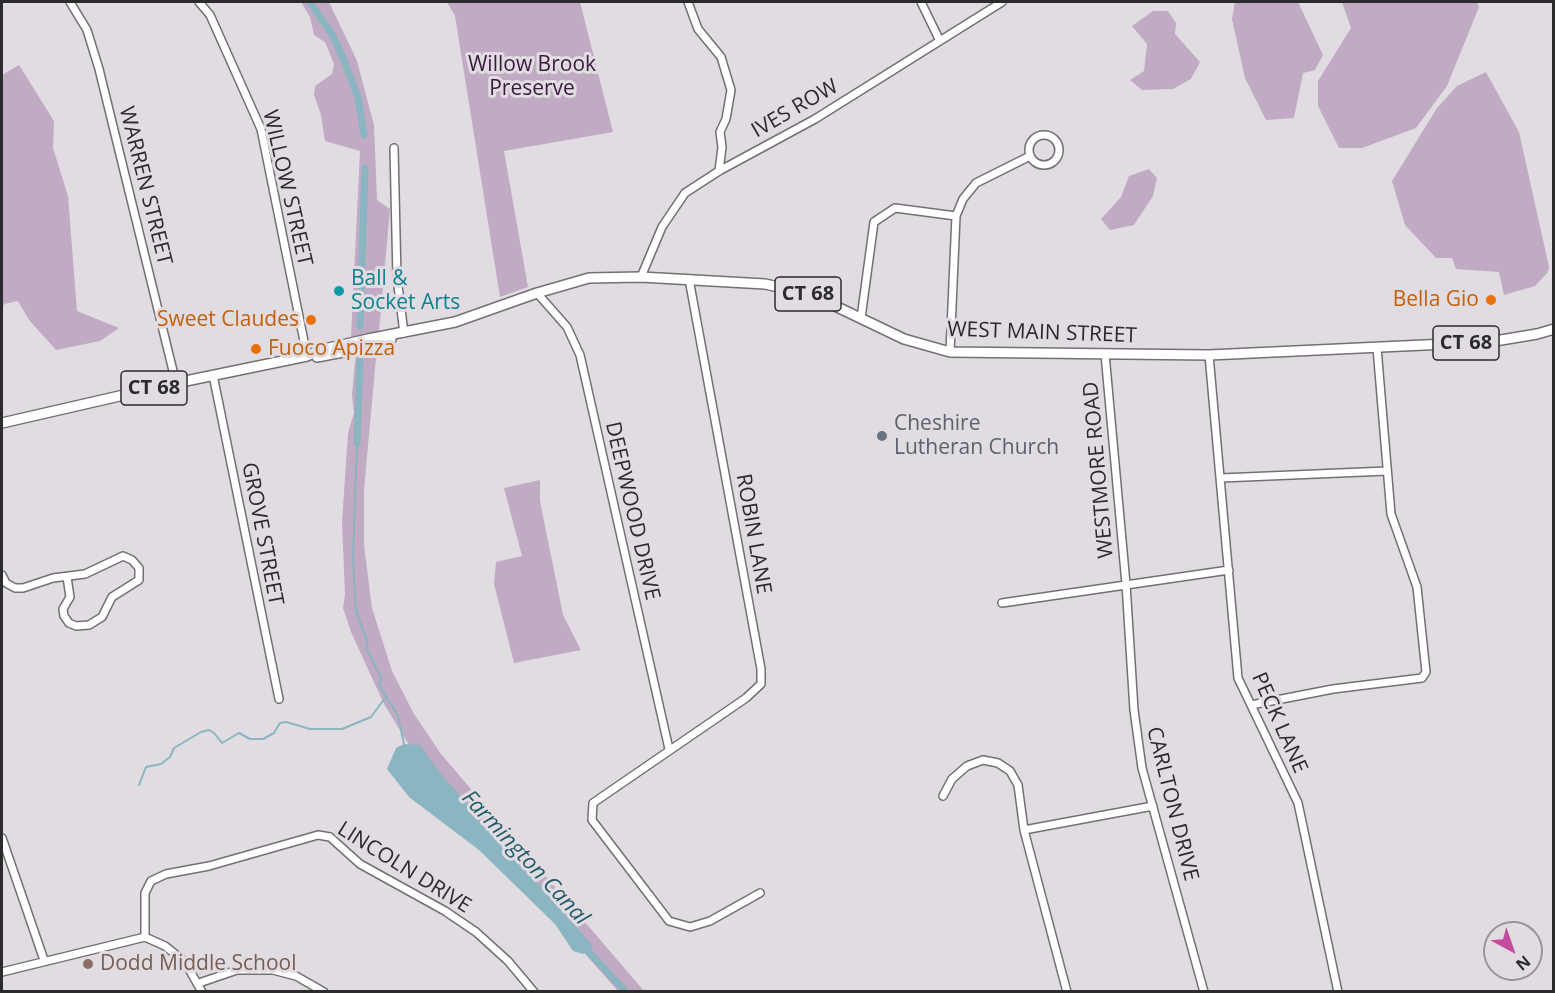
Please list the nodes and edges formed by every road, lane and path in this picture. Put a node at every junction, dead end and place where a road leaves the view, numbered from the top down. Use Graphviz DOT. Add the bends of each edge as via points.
graph roads {
  1 [pos="70,2"];
  2 [pos="200,2"];
  3 [pos="688,2"];
  4 [pos="921,2"];
  5 [pos="1002,2"];
  6 [pos="939,39"];
  7 [pos="394,148"];
  8 [pos="1030,156"];
  9 [pos="719,171"];
  10 [pos="956,216"];
  11 [pos="640,277"];
  12 [pos="689,279"];
  13 [pos="537,292"];
  14 [pos="861,318"];
  15 [pos="1554,329"];
  16 [pos="404,333"];
  17 [pos="1377,348"];
  18 [pos="950,352"];
  19 [pos="1105,354"];
  20 [pos="1209,355"];
  21 [pos="307,356"];
  22 [pos="213,375"];
  23 [pos="176,383"];
  24 [pos="2,423"];
  25 [pos="1388,471"];
  26 [pos="1221,478"];
  27 [pos="1229,570"];
  28 [pos="2,575"];
  29 [pos="67,577"];
  30 [pos="1126,584"];
  31 [pos="1002,603"];
  32 [pos="279,699"];
  33 [pos="1251,705"];
  34 [pos="669,748"];
  35 [pos="943,796"];
  36 [pos="1153,806"];
  37 [pos="1024,830"];
  38 [pos="2,838"];
  39 [pos="760,893"];
  40 [pos="145,937"];
  41 [pos="44,960"];
  42 [pos="2,972"];
  43 [pos="199,983"];
  44 [pos="534,991"];
  45 [pos="202,992"];
  46 [pos="324,992"];
  47 [pos="1067,992"];
  48 [pos="1204,992"];
  49 [pos="1338,992"];
  1 -- 23 [label="street, WARREN STREET" via="87,30 99,69"];
  2 -- 21 [label="street, WILLOW STREET" via="214,24 261,129"];
  3 -- 9 [label="street" via="698,29 721,57 731,90 720,132"];
  4 -- 6 [label="street"];
  5 -- 6 [label="street, IVES ROW"];
  6 -- 9 [label="street, IVES ROW" via="815,118"];
  7 -- 16 [label="street" via="398,278"];
  8 -- 8 [label="street" via="1031,142 1038,136 1052,137 1058,145 1058,155 1047,164 1037,163"];
  8 -- 10 [label="street" via="976,183"];
  9 -- 11 [label="street, IVES ROW" via="685,193 662,227"];
  10 -- 14 [label="street" via="894,208 874,222"];
  10 -- 18 [label="street"];
  11 -- 12 [label="main road, WEST MAIN STREET / CT 68"];
  11 -- 13 [label="main road, WEST MAIN STREET / CT 68" via="589,278"];
  12 -- 14 [label="main road, WEST MAIN STREET / CT 68" via="779,287 810,294"];
  12 -- 34 [label="street, ROBIN LANE" via="761,684"];
  13 -- 16 [label="main road, WEST MAIN STREET / CT 68" via="455,322"];
  13 -- 34 [label="street, DEEPWOOD DRIVE" via="567,327 580,355"];
  14 -- 18 [label="main road, WEST MAIN STREET / CT 68" via="904,339"];
  15 -- 17 [label="main road, WEST MAIN STREET / CT 68" via="1489,342"];
  16 -- 21 [label="main road, WEST MAIN STREET / CT 68" via="369,347"];
  17 -- 20 [label="main road, WEST MAIN STREET / CT 68"];
  17 -- 25 [label="street"];
  18 -- 19 [label="main road, WEST MAIN STREET / CT 68"];
  19 -- 20 [label="main road, WEST MAIN STREET / CT 68"];
  19 -- 30 [label="street, WESTMORE ROAD"];
  20 -- 26 [label="street, PECK LANE"];
  21 -- 22 [label="main road, WEST MAIN STREET / CT 68"];
  22 -- 23 [label="main road, WEST MAIN STREET / CT 68"];
  22 -- 32 [label="street, GROVE STREET"];
  23 -- 24 [label="main road, WEST MAIN STREET / CT 68"];
  25 -- 26 [label="street"];
  25 -- 33 [label="street" via="1391,514 1417,587 1426,672 1422,678 1333,688"];
  26 -- 27 [label="street, PECK LANE"];
  27 -- 30 [label="street, WESTMORE ROAD"];
  27 -- 33 [label="street, PECK LANE" via="1239,678"];
  28 -- 29 [label="street" via="15,588"];
  29 -- 29 [label="street" via="85,574 123,556 139,568 139,580 112,597 102,617 89,625 76,626 64,616 63,609 70,597"];
  30 -- 31 [label="street, WESTMORE ROAD"];
  30 -- 36 [label="street, CARLTON DRIVE" via="1134,710 1142,768"];
  33 -- 49 [label="street, PECK LANE" via="1303,820"];
  34 -- 39 [label="street" via="593,803 592,820 669,921 690,927 710,921"];
  35 -- 37 [label="street" via="952,779 967,766 983,760 998,762 1018,784"];
  36 -- 37 [label="street"];
  36 -- 48 [label="street, CARLTON DRIVE"];
  37 -- 47 [label="street"];
  38 -- 41 [label="street"];
  40 -- 41 [label="street"];
  40 -- 43 [label="street" via="185,962"];
  40 -- 44 [label="street, LINCOLN DRIVE" via="145,893 151,881 318,835 330,837 360,864 476,932"];
  41 -- 42 [label="street"];
  43 -- 45 [label="street"];
  43 -- 46 [label="street" via="237,970 273,970 296,976"];
}
